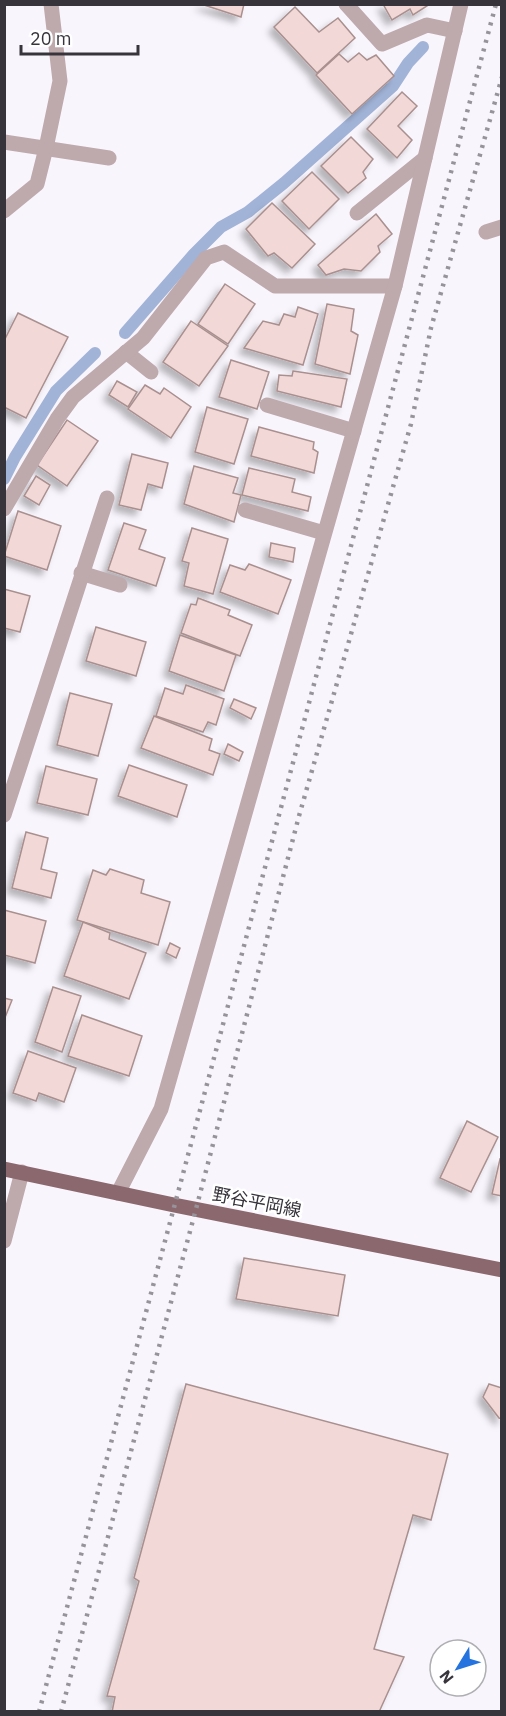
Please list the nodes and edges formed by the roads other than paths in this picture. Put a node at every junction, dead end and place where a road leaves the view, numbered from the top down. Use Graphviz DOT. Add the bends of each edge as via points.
graph roads {
  1 [pos="51,4"];
  2 [pos="346,4"];
  3 [pos="461,4"];
  4 [pos="455,31"];
  5 [pos="4,142"];
  6 [pos="46,148"];
  7 [pos="109,158"];
  8 [pos="425,158"];
  9 [pos="4,211"];
  10 [pos="357,213"];
  11 [pos="501,227"];
  12 [pos="486,232"];
  13 [pos="394,286"];
  14 [pos="126,352"];
  15 [pos="151,372"];
  16 [pos="267,405"];
  17 [pos="354,431"];
  18 [pos="107,498"];
  19 [pos="4,508"];
  20 [pos="245,510"];
  21 [pos="324,533"];
  22 [pos="81,573"];
  23 [pos="120,585"];
  24 [pos="4,815"];
  25 [pos="4,1168"];
  26 [pos="22,1172"];
  27 [pos="118,1193"];
  28 [pos="4,1241"];
  29 [pos="501,1270"];
  1 -- 6 [label="street" via="60,81"];
  2 -- 4 [label="street" via="382,44 427,25"];
  3 -- 4 [label="street"];
  4 -- 8 [label="street"];
  5 -- 6 [label="street"];
  6 -- 7 [label="street"];
  6 -- 9 [label="street" via="37,184"];
  8 -- 10 [label="street"];
  8 -- 13 [label="street"];
  11 -- 12 [label="street"];
  13 -- 14 [label="street" via="275,286 224,252 206,258 143,338"];
  13 -- 17 [label="street"];
  14 -- 15 [label="street"];
  14 -- 19 [label="street" via="73,397"];
  16 -- 17 [label="street"];
  17 -- 21 [label="street"];
  18 -- 22 [label="street"];
  20 -- 21 [label="street"];
  21 -- 27 [label="street" via="161,1109"];
  22 -- 23 [label="street"];
  22 -- 24 [label="street"];
  25 -- 26 [label="main road, 野谷平岡線"];
  26 -- 27 [label="main road, 野谷平岡線"];
  26 -- 28 [label="street"];
  27 -- 29 [label="main road, 野谷平岡線"];
}
